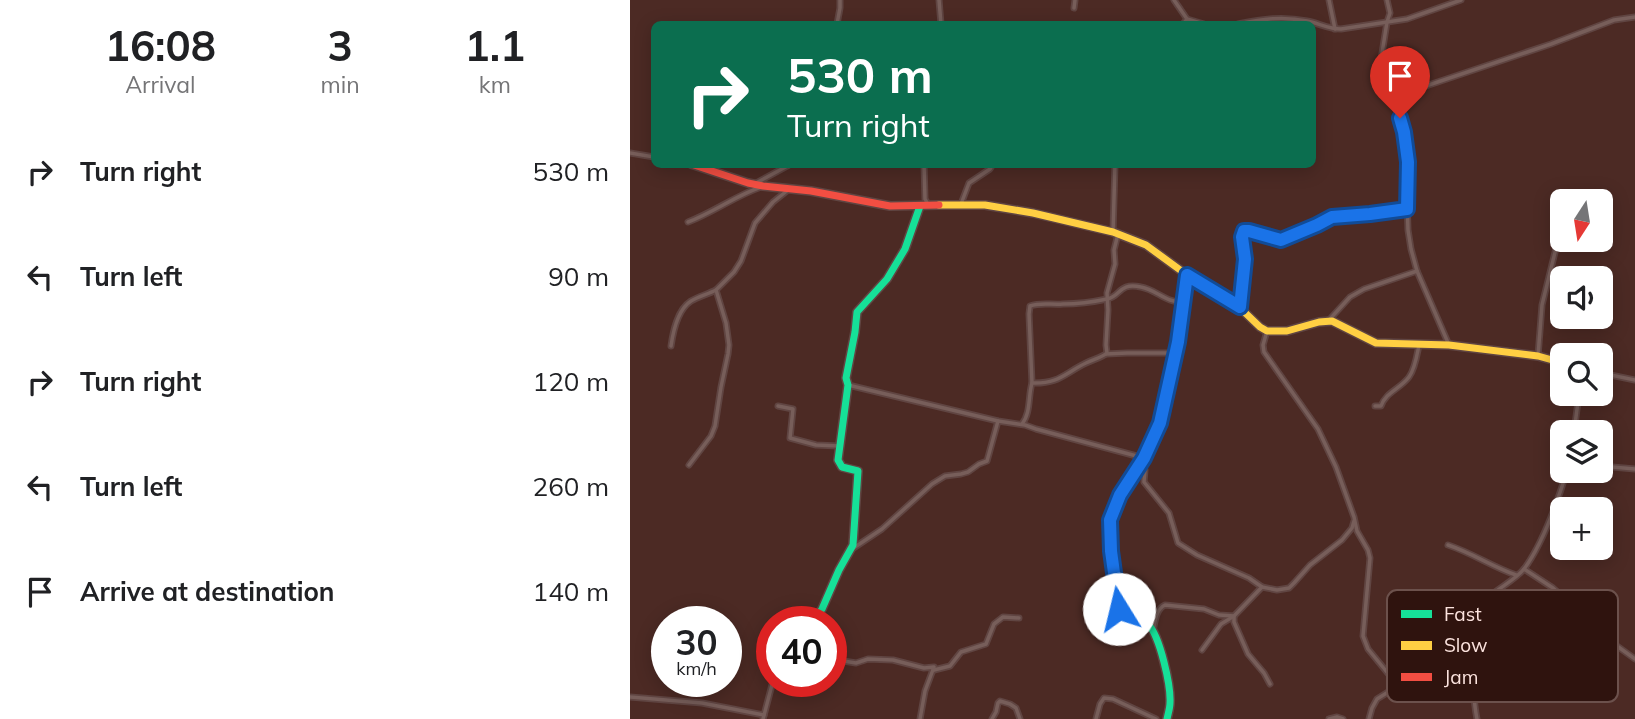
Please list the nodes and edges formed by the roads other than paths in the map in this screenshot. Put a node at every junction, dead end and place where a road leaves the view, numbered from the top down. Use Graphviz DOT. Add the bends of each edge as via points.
graph roads {
  1 [pos="840,0"];
  2 [pos="939,0"];
  3 [pos="1075,0"];
  4 [pos="1174,0"];
  5 [pos="1329,0"];
  6 [pos="1387,0"];
  7 [pos="1461,0"];
  8 [pos="1074,8"];
  9 [pos="1635,17"];
  10 [pos="1187,19"];
  11 [pos="837,21"];
  12 [pos="941,21"];
  13 [pos="1194,21"];
  14 [pos="1253,21"];
  15 [pos="1307,21"];
  16 [pos="1387,22"];
  17 [pos="1316,24"];
  18 [pos="1335,29"];
  19 [pos="1390,98"];
  20 [pos="630,153"];
  21 [pos="651,156"];
  22 [pos="703,168"];
  23 [pos="783,168"];
  24 [pos="924,168"];
  25 [pos="991,168"];
  26 [pos="1115,168"];
  27 [pos="753,184"];
  28 [pos="763,186"];
  29 [pos="788,190"];
  30 [pos="961,205"];
  31 [pos="924,206"];
  32 [pos="1407,209"];
  33 [pos="688,222"];
  34 [pos="1116,233"];
  35 [pos="1555,252"];
  36 [pos="1417,271"];
  37 [pos="1187,275"];
  38 [pos="716,290"];
  39 [pos="1107,299"];
  40 [pos="1183,302"];
  41 [pos="1240,307"];
  42 [pos="1328,320"];
  43 [pos="1267,331"];
  44 [pos="1419,345"];
  45 [pos="1449,345"];
  46 [pos="671,346"];
  47 [pos="1106,354"];
  48 [pos="1175,354"];
  49 [pos="1538,356"];
  50 [pos="1550,359"];
  51 [pos="1613,375"];
  52 [pos="1635,380"];
  53 [pos="1032,383"];
  54 [pos="848,385"];
  55 [pos="778,406"];
  56 [pos="1376,406"];
  57 [pos="998,421"];
  58 [pos="1022,424"];
  59 [pos="839,446"];
  60 [pos="1141,461"];
  61 [pos="689,465"];
  62 [pos="1613,467"];
  63 [pos="1635,469"];
  64 [pos="1562,483"];
  65 [pos="1354,517"];
  66 [pos="1448,545"];
  67 [pos="852,550"];
  68 [pos="1524,569"];
  69 [pos="1517,576"];
  70 [pos="1262,587"];
  71 [pos="1499,590"];
  72 [pos="1555,590"];
  73 [pos="823,606"];
  74 [pos="1234,616"];
  75 [pos="1019,618"];
  76 [pos="1153,631"];
  77 [pos="1618,646"];
  78 [pos="1202,650"];
  79 [pos="1635,659"];
  80 [pos="847,662"];
  81 [pos="934,670"];
  82 [pos="1387,672"];
  83 [pos="1270,684"];
  84 [pos="1387,693"];
  85 [pos="630,697"];
  86 [pos="769,697"];
  87 [pos="764,717"];
  88 [pos="920,719"];
  89 [pos="992,719"];
  90 [pos="1020,719"];
  91 [pos="1096,719"];
  92 [pos="1156,719"];
  93 [pos="1167,719"];
  94 [pos="1329,719"];
  95 [pos="1343,719"];
  96 [pos="1370,719"];
  1 -- 11 [label="street"];
  2 -- 12 [label="street"];
  3 -- 8 [label="street"];
  4 -- 10 [label="street"];
  5 -- 18 [label="street"];
  6 -- 16 [label="street"];
  7 -- 16 [label="street"];
  9 -- 19 [label="street" via="1614,20"];
  10 -- 13 [label="street"];
  14 -- 15 [label="street" via="1274,17"];
  16 -- 18 [label="street"];
  16 -- 19 [label="street" via="1379,72"];
  17 -- 18 [label="street"];
  19 -- 32 [label="street" via="1406,141"];
  20 -- 21 [label="street"];
  22 -- 27 [label="street"];
  23 -- 27 [label="street"];
  24 -- 31 [label="street"];
  25 -- 30 [label="street" via="969,183"];
  26 -- 34 [label="street"];
  27 -- 28 [label="street"];
  28 -- 29 [label="street"];
  28 -- 33 [label="street"];
  29 -- 31 [label="street" via="890,206"];
  29 -- 38 [label="street" via="755,223 741,261"];
  30 -- 31 [label="street"];
  30 -- 34 [label="street" via="1004,207"];
  31 -- 54 [label="street" via="887,279 857,312"];
  32 -- 36 [label="street"];
  32 -- 41 [label="street" via="1332,217 1281,240 1244,231"];
  34 -- 37 [label="street" via="1146,245"];
  34 -- 39 [label="street"];
  35 -- 49 [label="street" via="1542,305"];
  36 -- 42 [label="street" via="1364,289"];
  36 -- 45 [label="street"];
  37 -- 40 [label="street"];
  37 -- 41 [label="street"];
  38 -- 46 [label="street" via="685,306"];
  38 -- 61 [label="street" via="726,323 728,354 715,426"];
  39 -- 40 [label="street" via="1130,286"];
  39 -- 47 [label="street"];
  39 -- 53 [label="street" via="1030,306"];
  40 -- 48 [label="street"];
  41 -- 43 [label="street"];
  42 -- 43 [label="street" via="1287,331"];
  42 -- 44 [label="street" via="1376,343"];
  43 -- 65 [label="street" via="1264,352 1318,429"];
  44 -- 45 [label="street"];
  44 -- 56 [label="street" via="1409,377"];
  45 -- 49 [label="street"];
  47 -- 48 [label="street"];
  47 -- 53 [label="street" via="1060,379"];
  48 -- 60 [label="street" via="1160,423"];
  49 -- 50 [label="street"];
  51 -- 52 [label="street"];
  53 -- 58 [label="street" via="1028,415"];
  54 -- 57 [label="street"];
  54 -- 59 [label="street"];
  55 -- 59 [label="street" via="793,409 790,438"];
  57 -- 58 [label="street"];
  57 -- 67 [label="street" via="987,461 932,484 882,530"];
  58 -- 60 [label="street"];
  59 -- 67 [label="street" via="840,464 858,471"];
  60 -- 70 [label="street" via="1144,482 1169,513 1178,542"];
  60 -- 76 [label="street" via="1114,508 1111,551 1119,609 1146,622"];
  62 -- 63 [label="street"];
  64 -- 68 [label="street"];
  65 -- 70 [label="street" via="1354,525 1342,540 1289,588"];
  65 -- 82 [label="street" via="1370,558 1363,636"];
  66 -- 69 [label="street"];
  67 -- 73 [label="street"];
  68 -- 69 [label="street"];
  68 -- 72 [label="street"];
  69 -- 71 [label="street"];
  70 -- 74 [label="street"];
  74 -- 76 [label="street" via="1162,605"];
  74 -- 78 [label="street" via="1221,624"];
  74 -- 83 [label="street" via="1248,654"];
  75 -- 81 [label="street" via="1003,617 994,624 986,644 961,652 950,667"];
  76 -- 93 [label="street" via="1169,684"];
  77 -- 79 [label="street"];
  80 -- 81 [label="street" via="893,660"];
  81 -- 88 [label="street"];
  84 -- 96 [label="street" via="1377,699"];
  85 -- 87 [label="street" via="702,703"];
  86 -- 87 [label="street"];
  89 -- 90 [label="street" via="1000,701 1014,705"];
  91 -- 92 [label="street" via="1104,698"];
  94 -- 95 [label="street"];
}
